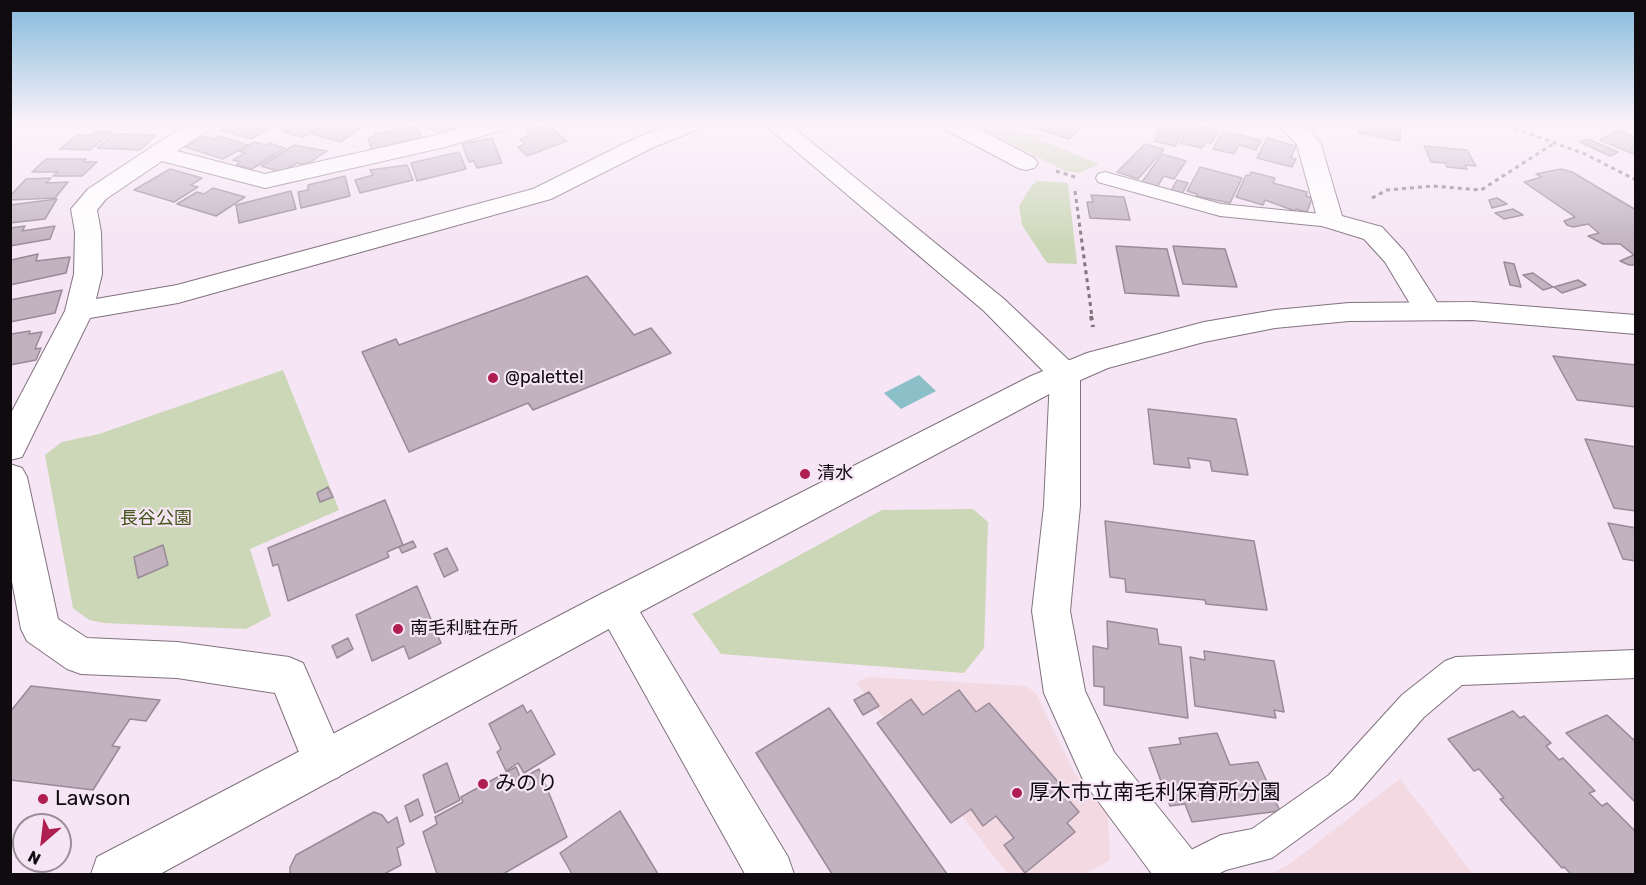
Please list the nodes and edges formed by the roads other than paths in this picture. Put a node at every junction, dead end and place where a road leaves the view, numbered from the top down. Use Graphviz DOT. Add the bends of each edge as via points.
graph roads {
  1 [pos="140,164"];
  2 [pos="201,164"];
  3 [pos="318,164"];
  4 [pos="601,164"];
  5 [pos="824,164"];
  6 [pos="1315,164"];
  7 [pos="1105,178"];
  8 [pos="1331,220"];
  9 [pos="1428,310"];
  10 [pos="79,311"];
  11 [pos="1635,325"];
  12 [pos="1082,368"];
  13 [pos="10,448"];
  14 [pos="11,478"];
  15 [pos="615,606"];
  16 [pos="1635,664"];
  17 [pos="324,762"];
  18 [pos="114,874"];
  19 [pos="771,874"];
  20 [pos="1181,874"];
  1 -- 10 [label="street" via="97,194 84,209 88,274"];
  2 -- 3 [label="street" via="265,181"];
  4 -- 10 [label="street" via="542,194 178,294"];
  5 -- 12 [label="street" via="994,305"];
  6 -- 8 [label="street"];
  7 -- 8 [label="lane" via="1220,210"];
  8 -- 9 [label="street" via="1373,233 1396,258"];
  9 -- 11 [label="street"];
  9 -- 12 [label="street" via="1275,319 1204,332"];
  10 -- 13 [label="street"];
  12 -- 15 [label="street" via="1042,384"];
  12 -- 20 [label="street" via="1051,611 1065,693 1099,766"];
  14 -- 17 [label="street" via="41,629 81,656 177,660 288,676"];
  15 -- 17 [label="street"];
  15 -- 19 [label="street"];
  16 -- 20 [label="lane" via="1456,671 1413,706 1341,787 1259,845 1221,853"];
  17 -- 18 [label="street"];
}
